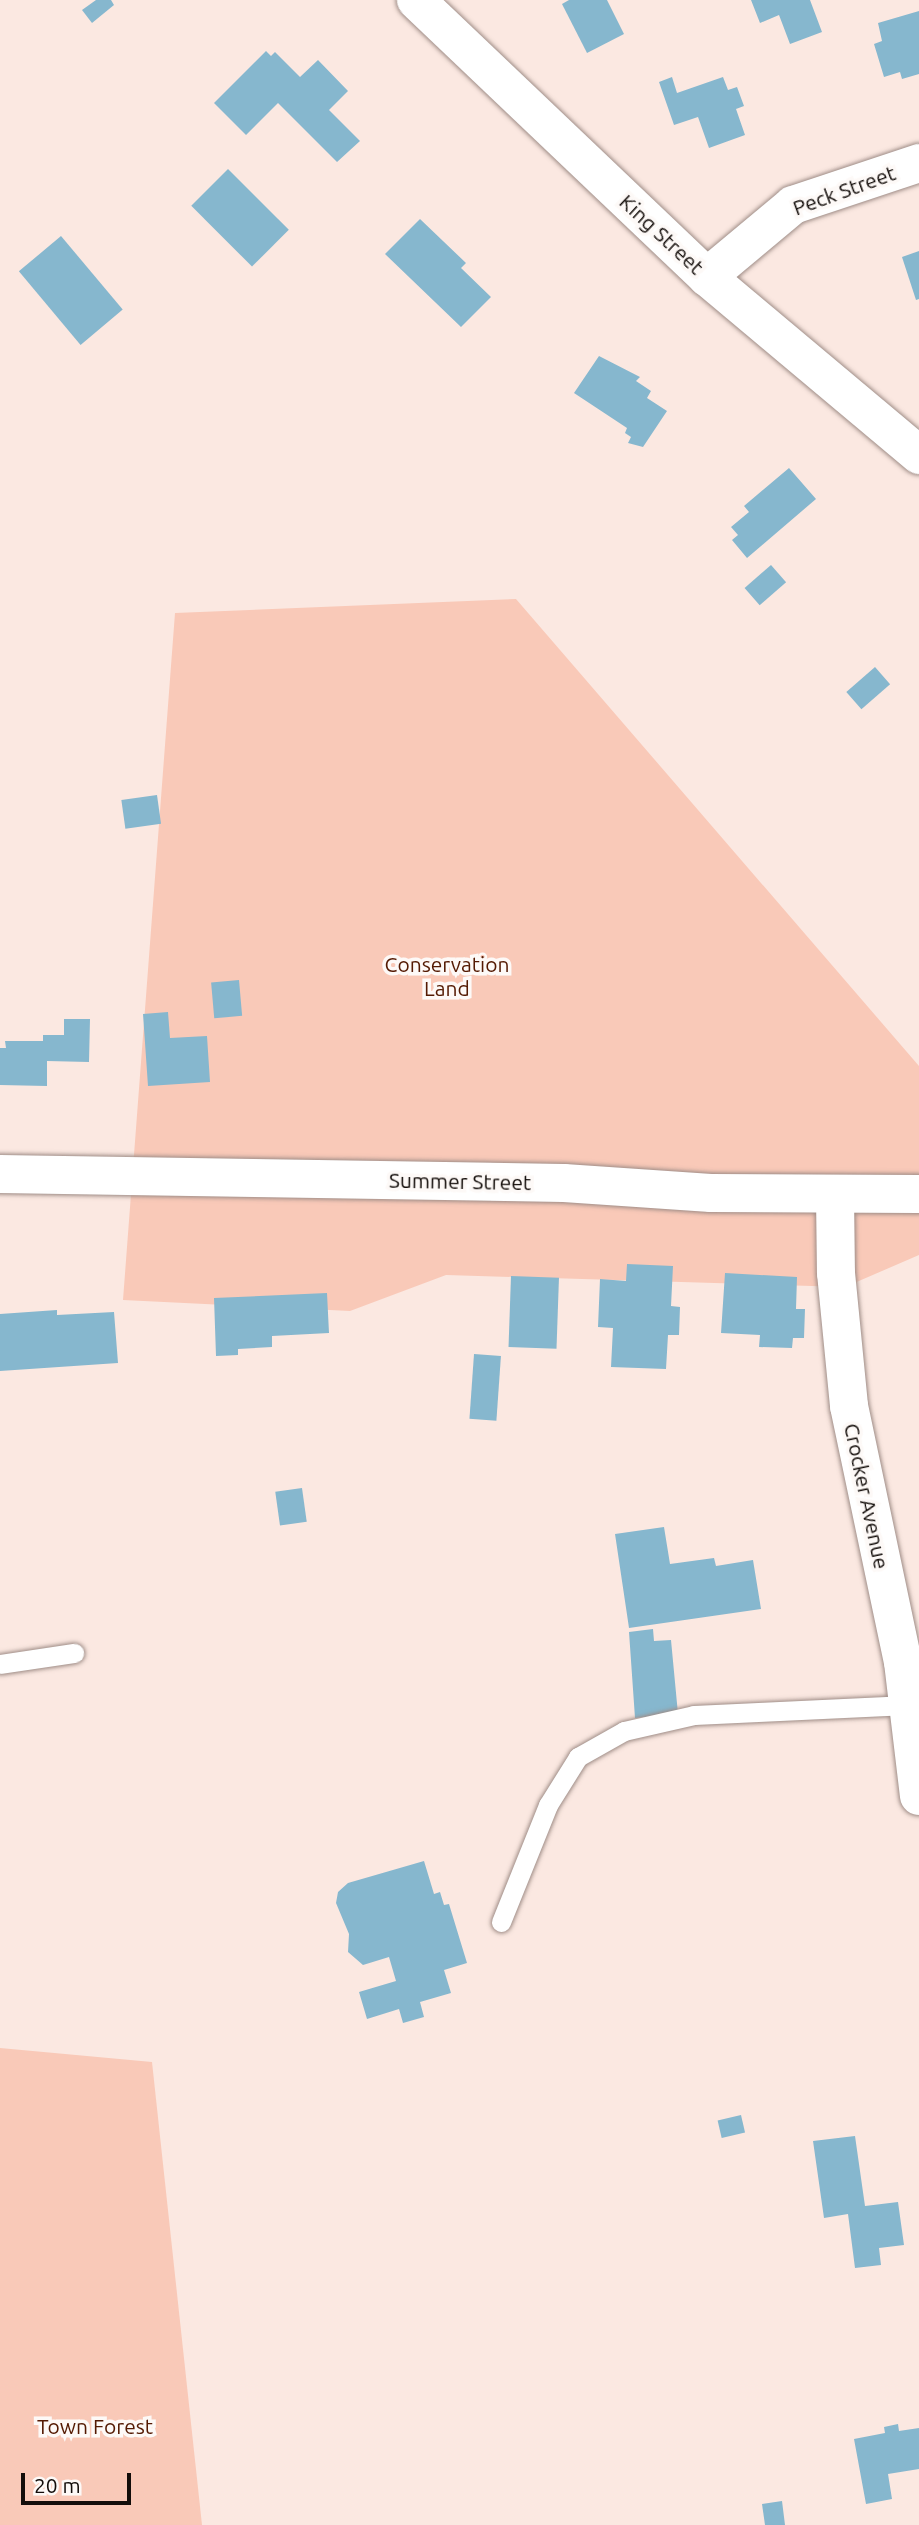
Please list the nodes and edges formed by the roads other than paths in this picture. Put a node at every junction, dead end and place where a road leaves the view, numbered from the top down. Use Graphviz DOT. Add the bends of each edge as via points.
graph roads {
  1 [pos="416,0"];
  2 [pos="919,163"];
  3 [pos="707,277"];
  4 [pos="919,455"];
  5 [pos="0,1174"];
  6 [pos="919,1194"];
  7 [pos="835,1195"];
  8 [pos="74,1653"];
  9 [pos="0,1664"];
  10 [pos="908,1705"];
  11 [pos="919,1796"];
  12 [pos="501,1922"];
  1 -- 3 [label="main road, King Street"];
  2 -- 3 [label="main road, Peck Street" via="793,205"];
  3 -- 4 [label="main road, King Street"];
  5 -- 7 [label="main road, Summer Street" via="564,1183 711,1194"];
  6 -- 7 [label="main road, Summer Street"];
  7 -- 10 [label="main road, Crocker Avenue" via="836,1273 849,1406"];
  8 -- 9 [label="lane"];
  10 -- 11 [label="main road, Crocker Avenue"];
  10 -- 12 [label="lane" via="694,1715 624,1731 578,1757 548,1805"];
}
